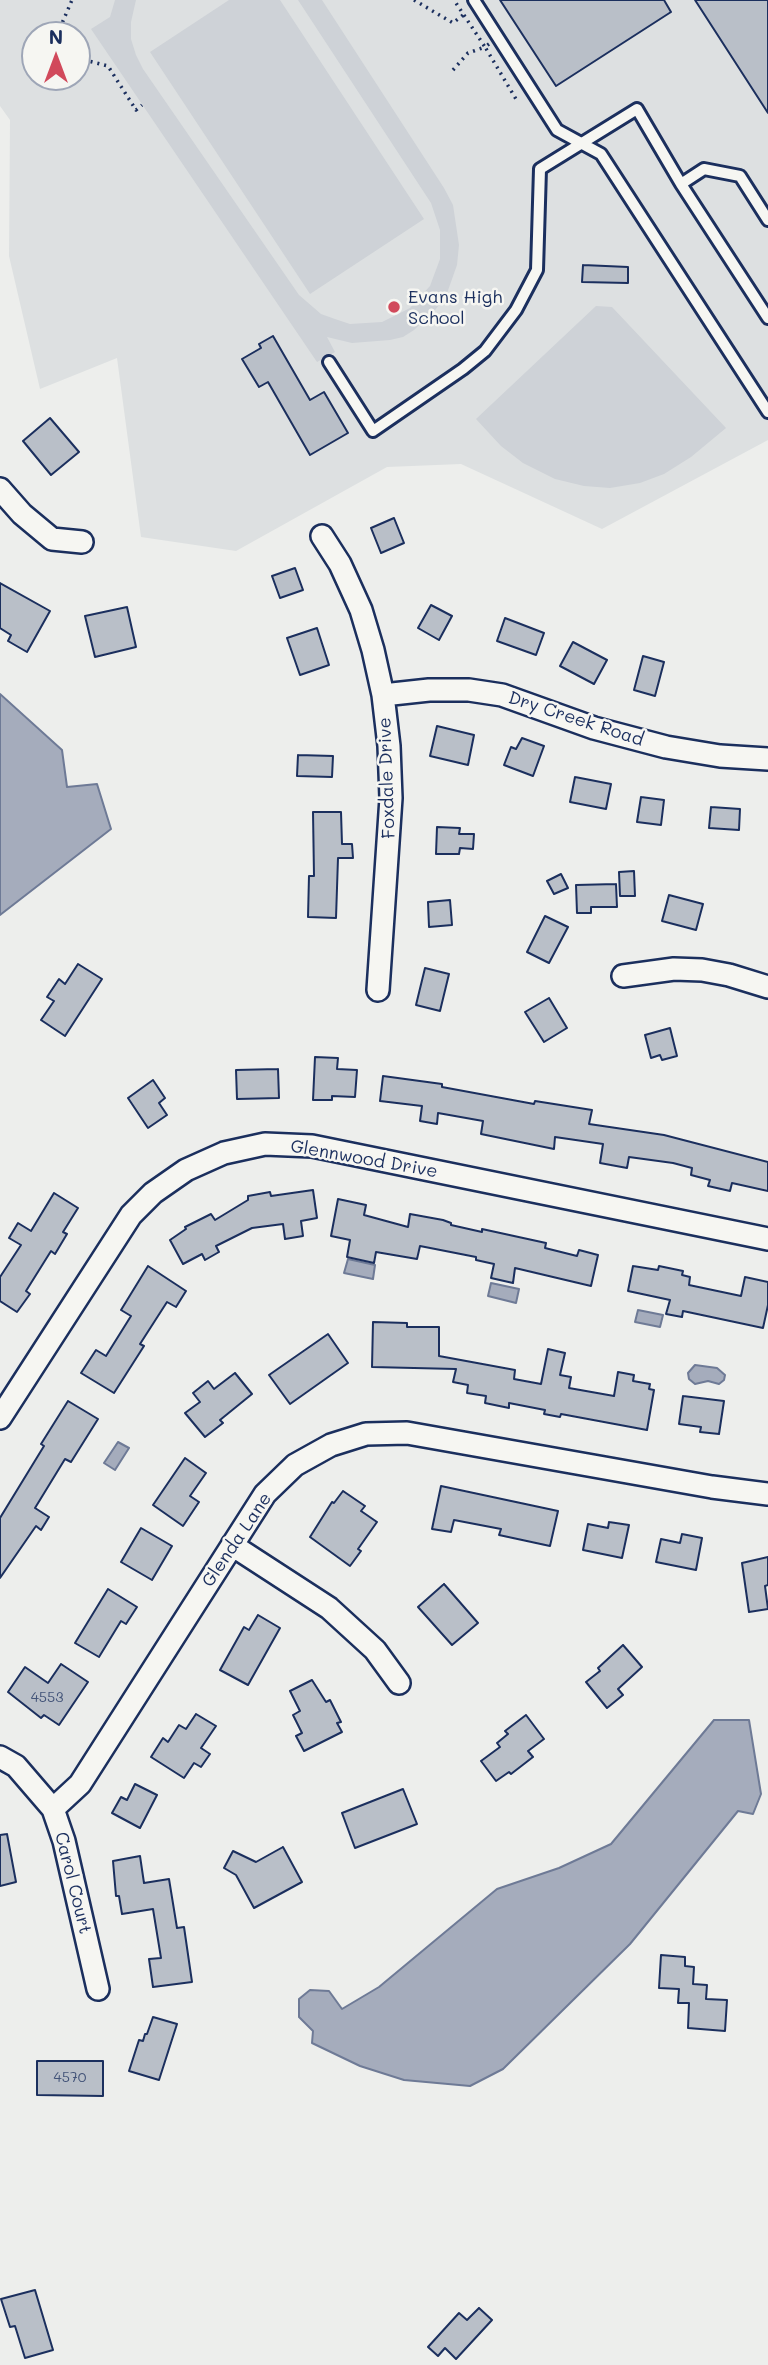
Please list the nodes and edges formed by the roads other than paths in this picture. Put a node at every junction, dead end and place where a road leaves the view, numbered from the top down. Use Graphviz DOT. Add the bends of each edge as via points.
graph roads {
  1 [pos="474,0"];
  2 [pos="581,142"];
  3 [pos="681,184"];
  4 [pos="768,220"];
  5 [pos="768,318"];
  6 [pos="329,362"];
  7 [pos="768,412"];
  8 [pos="0,489"];
  9 [pos="322,536"];
  10 [pos="82,542"];
  11 [pos="383,695"];
  12 [pos="768,759"];
  13 [pos="623,976"];
  14 [pos="768,987"];
  15 [pos="378,990"];
  16 [pos="768,1239"];
  17 [pos="0,1418"];
  18 [pos="768,1494"];
  19 [pos="232,1545"];
  20 [pos="399,1683"];
  21 [pos="0,1757"];
  22 [pos="53,1809"];
  23 [pos="98,1989"];
  1 -- 2 [label="lane" via="557,130"];
  2 -- 3 [label="lane" via="637,109"];
  2 -- 6 [label="lane" via="540,169 537,270 516,310 478,357 373,431"];
  2 -- 7 [label="lane" via="601,154"];
  3 -- 4 [label="lane" via="704,169 740,176"];
  3 -- 5 [label="lane"];
  8 -- 10 [label="street" via="52,539"];
  9 -- 11 [label="street, Foxdale Drive" via="361,610"];
  11 -- 12 [label="street, Dry Creek Road" via="429,690 502,695 594,728 666,747"];
  11 -- 15 [label="street, Foxdale Drive" via="391,798"];
  13 -- 14 [label="street" via="702,970"];
  16 -- 17 [label="street, Glennwood Drive" via="313,1146 265,1144 224,1153 186,1170 131,1215"];
  18 -- 19 [label="street, Glenda Lane" via="407,1433 366,1434 331,1445 295,1465 265,1494"];
  19 -- 20 [label="street" via="329,1608 376,1650"];
  19 -- 22 [label="street, Glenda Lane" via="80,1784"];
  21 -- 22 [label="street, Carol Court" via="16,1766"];
  22 -- 23 [label="street, Carol Court"];
}
